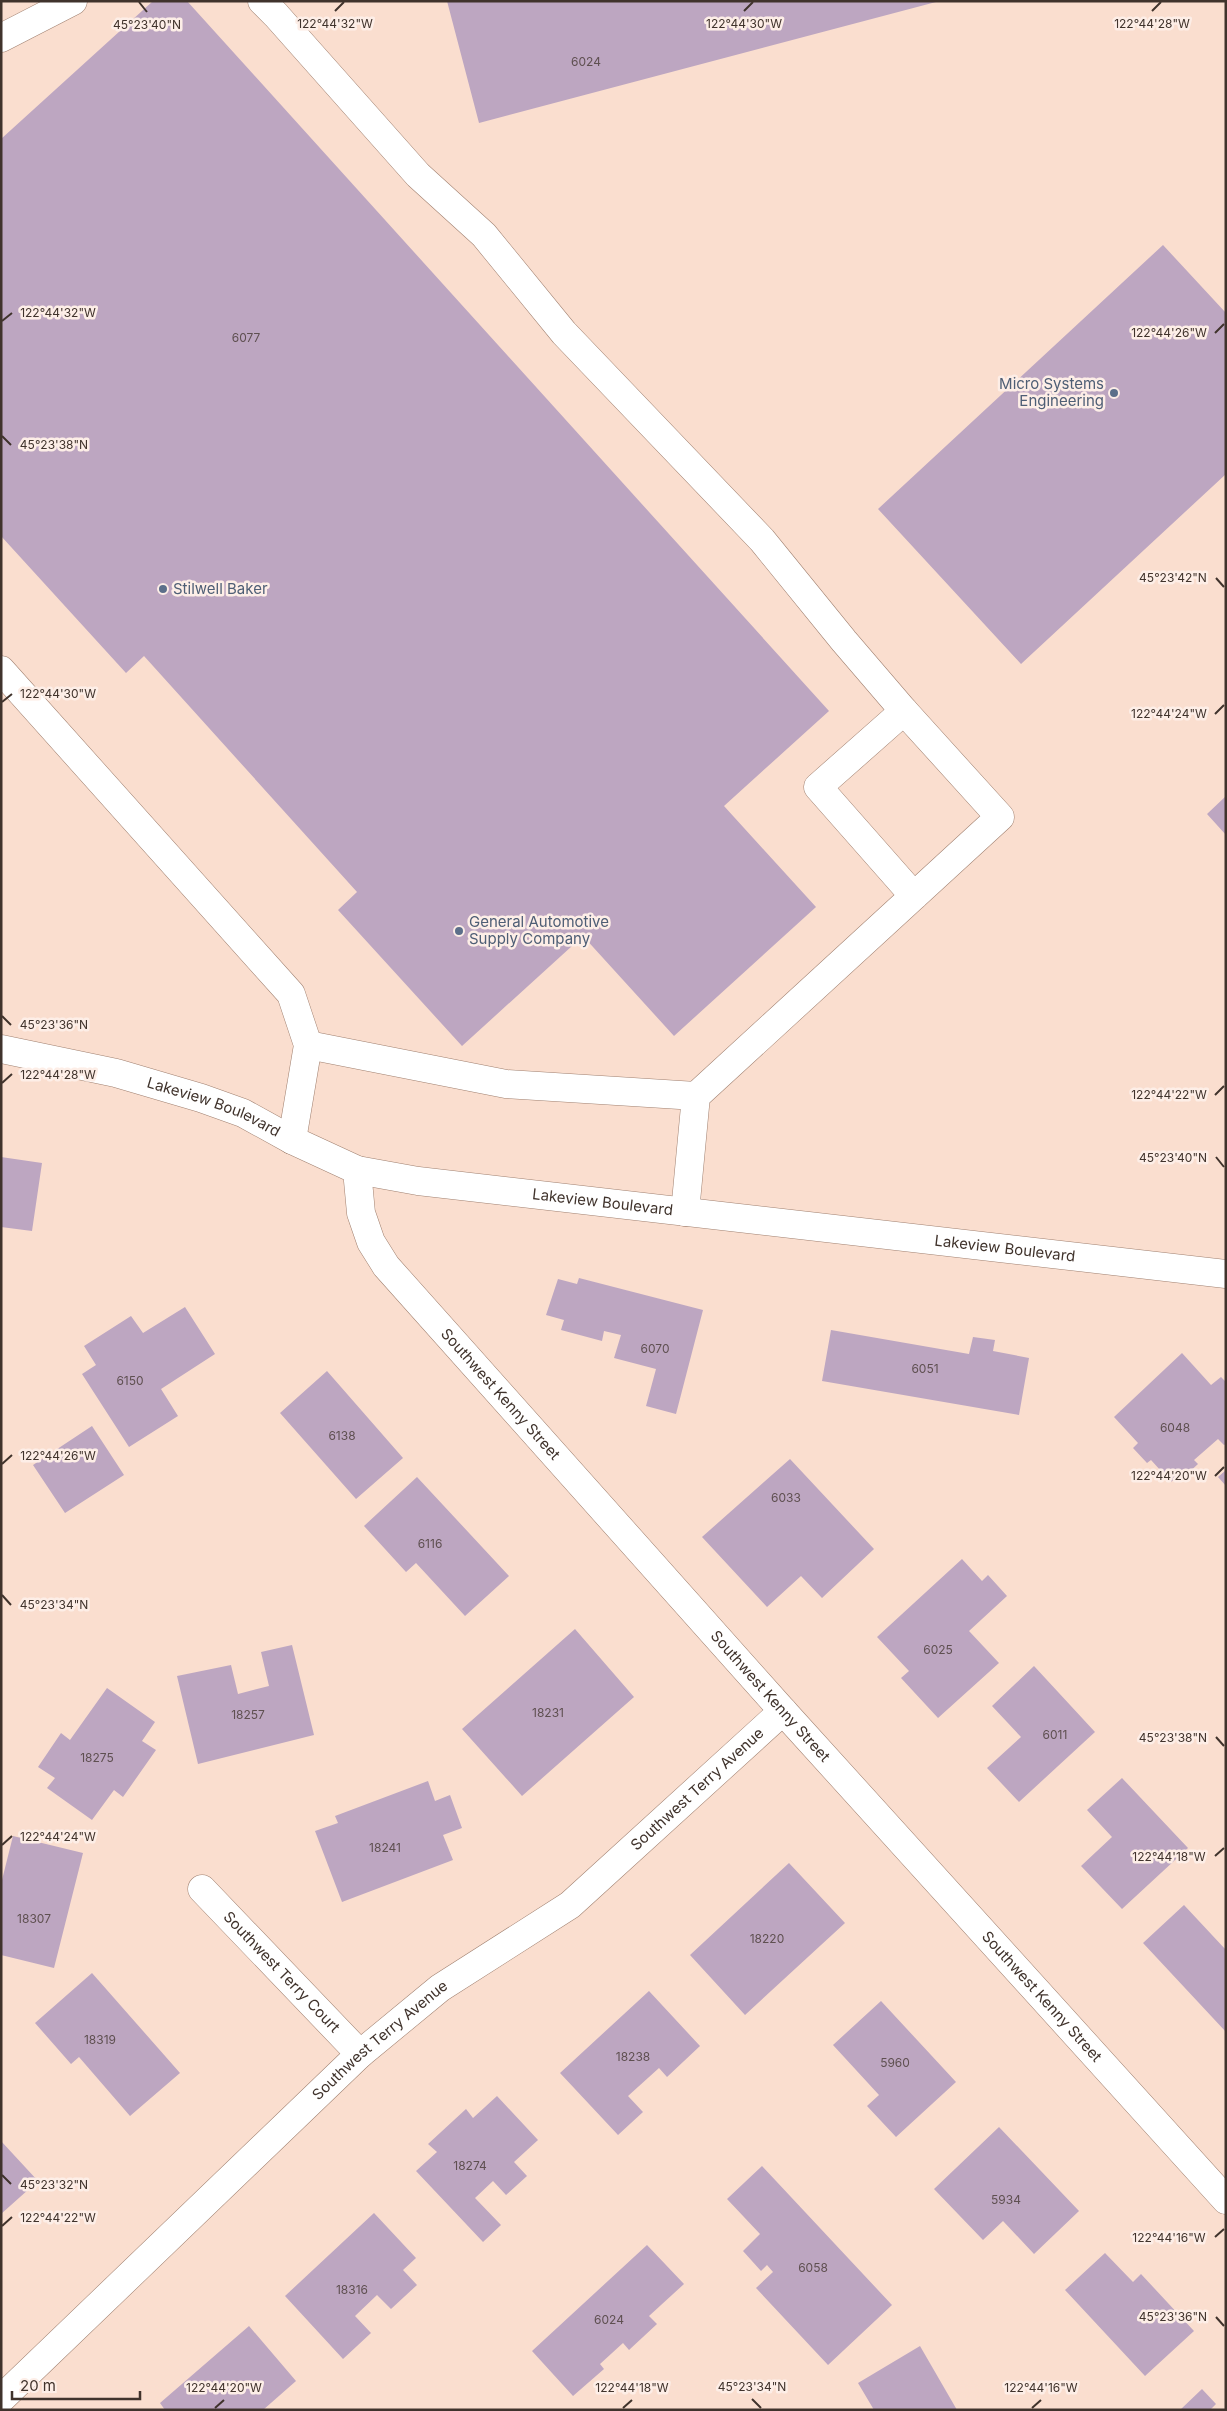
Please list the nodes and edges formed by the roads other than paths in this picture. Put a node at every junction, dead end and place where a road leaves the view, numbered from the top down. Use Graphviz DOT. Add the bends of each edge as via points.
graph roads {
  1 [pos="73,1"];
  2 [pos="262,1"];
  3 [pos="1,38"];
  4 [pos="1,670"];
  5 [pos="904,711"];
  6 [pos="914,896"];
  7 [pos="308,1045"];
  8 [pos="1,1049"];
  9 [pos="696,1096"];
  10 [pos="292,1140"];
  11 [pos="357,1170"];
  12 [pos="686,1212"];
  13 [pos="1226,1274"];
  14 [pos="783,1711"];
  15 [pos="202,1889"];
  16 [pos="360,2054"];
  17 [pos="1226,2200"];
  18 [pos="3,2395"];
  1 -- 3 [label="street"];
  2 -- 5 [label="street" via="418,175 484,235 564,333 762,540"];
  4 -- 7 [label="street" via="291,994"];
  5 -- 6 [label="street" via="1000,817"];
  5 -- 6 [label="street" via="818,787"];
  6 -- 9 [label="street"];
  7 -- 9 [label="street" via="506,1084"];
  7 -- 10 [label="street"];
  8 -- 10 [label="street, Lakeview Boulevard" via="116,1073 201,1098 243,1113"];
  9 -- 12 [label="street"];
  10 -- 11 [label="street, Lakeview Boulevard"];
  11 -- 12 [label="street, Lakeview Boulevard" via="418,1181"];
  11 -- 14 [label="street, Southwest Kenny Street" via="361,1213 371,1242 386,1266"];
  12 -- 13 [label="street, Lakeview Boulevard"];
  14 -- 16 [label="street, Southwest Terry Avenue" via="570,1905 440,1988"];
  14 -- 17 [label="street, Southwest Kenny Street"];
  15 -- 16 [label="street, Southwest Terry Court"];
  16 -- 18 [label="street, Southwest Terry Avenue"];
}
